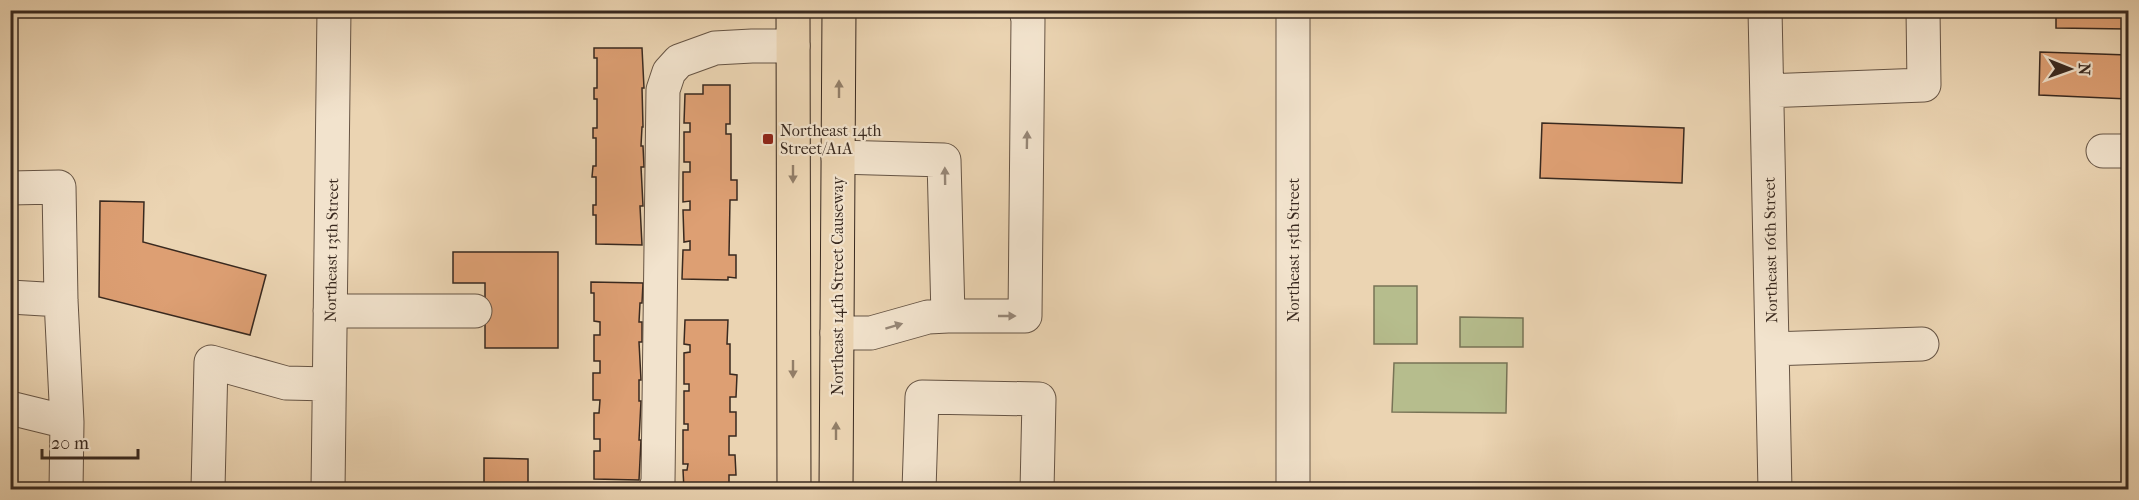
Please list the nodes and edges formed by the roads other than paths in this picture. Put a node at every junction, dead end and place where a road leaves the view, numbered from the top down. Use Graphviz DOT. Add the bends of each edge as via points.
graph roads {
  1 [pos="334,10"];
  2 [pos="793,10"];
  3 [pos="839,10"];
  4 [pos="1026,10"];
  5 [pos="1293,10"];
  6 [pos="1765,10"];
  7 [pos="1923,10"];
  8 [pos="793,46"];
  9 [pos="1767,91"];
  10 [pos="838,157"];
  11 [pos="10,188"];
  12 [pos="10,297"];
  13 [pos="61,300"];
  14 [pos="330,311"];
  15 [pos="475,311"];
  16 [pos="948,316"];
  17 [pos="837,333"];
  18 [pos="1922,344"];
  19 [pos="1772,349"];
  20 [pos="329,384"];
  21 [pos="10,408"];
  22 [pos="67,422"];
  23 [pos="208,488"];
  24 [pos="66,489"];
  25 [pos="328,489"];
  26 [pos="655,489"];
  27 [pos="794,489"];
  28 [pos="836,489"];
  29 [pos="920,489"];
  30 [pos="1037,489"];
  31 [pos="1293,489"];
  32 [pos="1775,489"];
  1 -- 14 [label="street, Northeast 13th Street"];
  2 -- 8 [label="main road"];
  10 -- 3 [label="main road, Northeast 14th Street Causeway, one-way"];
  16 -- 4 [label="street, one-way" via="1025,316"];
  5 -- 31 [label="street, Northeast 15th Street"];
  6 -- 9 [label="street, Northeast 16th Street"];
  7 -- 9 [label="street" via="1924,85"];
  8 -- 26 [label="street" via="716,48 679,61 669,72 663,90 661,356"];
  8 -- 27 [label="main road, one-way"];
  9 -- 19 [label="street, Northeast 16th Street"];
  16 -- 10 [label="street, one-way" via="944,160"];
  10 -- 17 [label="main road, Northeast 14th Street Causeway"];
  11 -- 13 [label="street" via="59,187"];
  12 -- 13 [label="street"];
  13 -- 22 [label="street"];
  14 -- 15 [label="street"];
  14 -- 20 [label="street, Northeast 13th Street"];
  17 -- 16 [label="street, one-way" via="871,333 928,317"];
  28 -- 17 [label="main road, Northeast 14th Street Causeway, one-way"];
  18 -- 19 [label="street"];
  19 -- 32 [label="street, Northeast 16th Street"];
  20 -- 23 [label="street" via="286,383 211,362"];
  20 -- 25 [label="street, Northeast 13th Street"];
  21 -- 22 [label="street"];
  22 -- 24 [label="street"];
  29 -- 30 [label="street" via="922,397 1039,399"];
}
